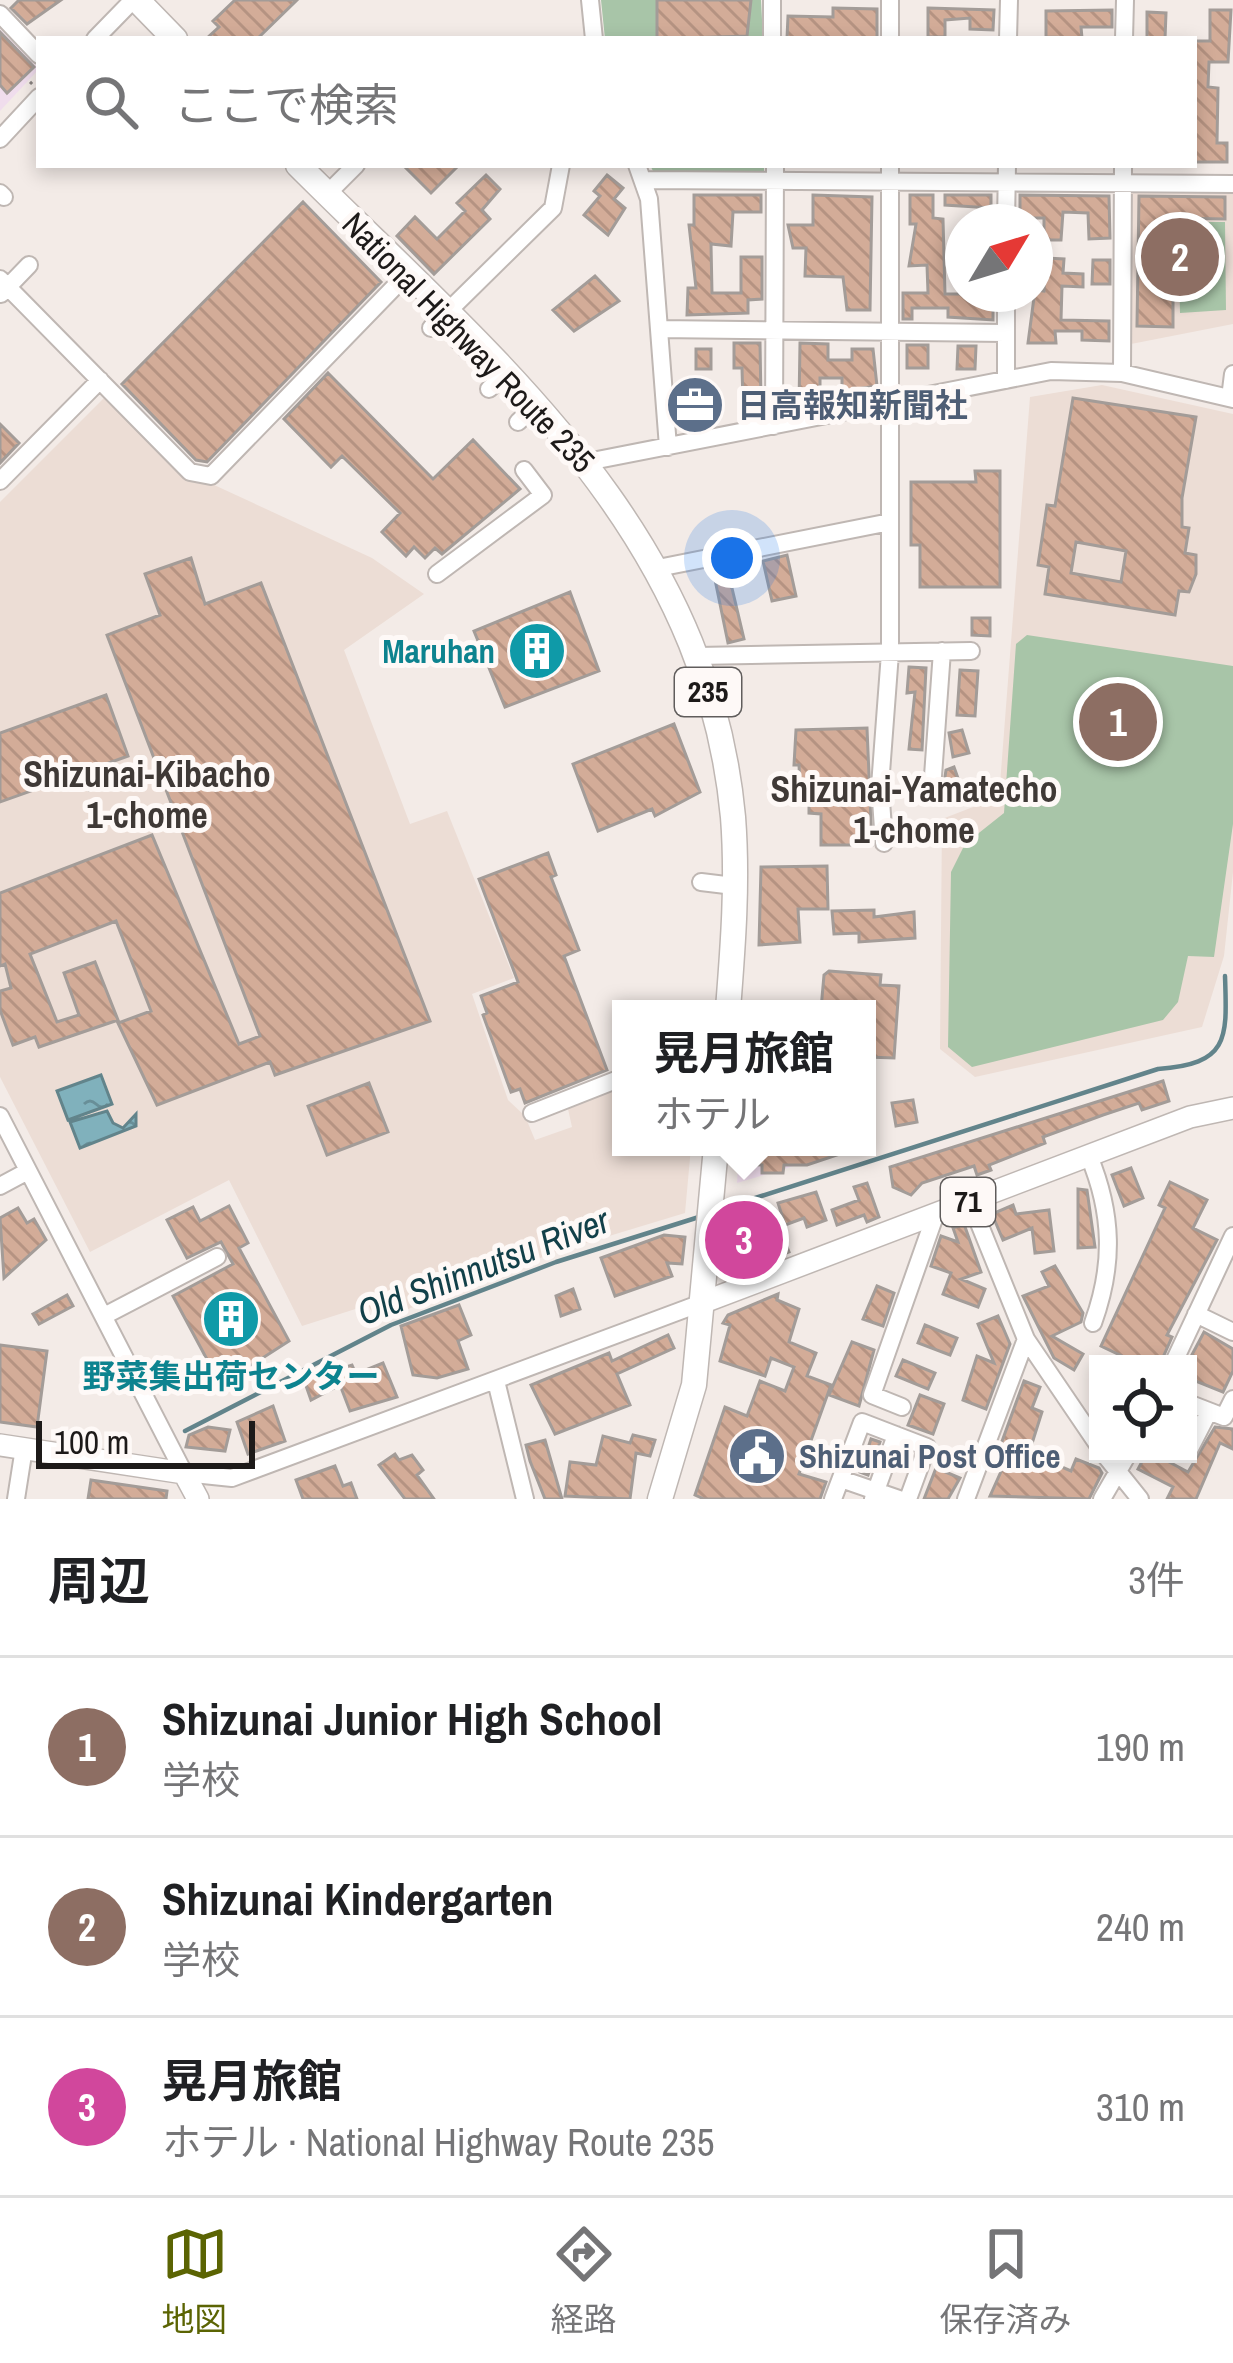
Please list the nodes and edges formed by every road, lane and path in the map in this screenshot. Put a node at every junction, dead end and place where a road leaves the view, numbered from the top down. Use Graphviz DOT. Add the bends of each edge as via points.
graph roads {
  1 [pos="135,0"];
  2 [pos="590,0"];
  3 [pos="772,0"];
  4 [pos="890,0"];
  5 [pos="1009,0"];
  6 [pos="1125,0"];
  7 [pos="0,14"];
  8 [pos="180,33"];
  9 [pos="98,36"];
  10 [pos="594,36"];
  11 [pos="772,36"];
  12 [pos="890,36"];
  13 [pos="1008,36"];
  14 [pos="1124,36"];
  15 [pos="36,52"];
  16 [pos="36,99"];
  17 [pos="4,126"];
  18 [pos="301,168"];
  19 [pos="353,168"];
  20 [pos="560,168"];
  21 [pos="641,173"];
  22 [pos="775,173"];
  23 [pos="890,174"];
  24 [pos="1007,174"];
  25 [pos="1123,174"];
  26 [pos="1233,184"];
  27 [pos="327,194"];
  28 [pos="1006,204"];
  29 [pos="29,265"];
  30 [pos="407,274"];
  31 [pos="3,287"];
  32 [pos="1006,312"];
  33 [pos="436,323"];
  34 [pos="659,329"];
  35 [pos="774,329"];
  36 [pos="890,330"];
  37 [pos="1005,333"];
  38 [pos="1121,373"];
  39 [pos="1233,374"];
  40 [pos="100,380"];
  41 [pos="1006,380"];
  42 [pos="495,383"];
  43 [pos="1232,399"];
  44 [pos="889,403"];
  45 [pos="774,426"];
  46 [pos="668,447"];
  47 [pos="587,463"];
  48 [pos="524,470"];
  49 [pos="0,482"];
  50 [pos="890,522"];
  51 [pos="658,568"];
  52 [pos="437,574"];
  53 [pos="942,651"];
  54 [pos="971,651"];
  55 [pos="890,653"];
  56 [pos="697,656"];
  57 [pos="933,776"];
  58 [pos="884,843"];
  59 [pos="701,882"];
  60 [pos="734,886"];
  61 [pos="728,1000"];
  62 [pos="612,1082"];
  63 [pos="1233,1108"];
  64 [pos="532,1113"];
  65 [pos="0,1116"];
  66 [pos="715,1156"];
  67 [pos="1089,1156"];
  68 [pos="28,1171"];
  69 [pos="0,1186"];
  70 [pos="970,1201"];
  71 [pos="936,1213"];
  72 [pos="1233,1237"];
  73 [pos="217,1257"];
  74 [pos="704,1302"];
  75 [pos="1196,1314"];
  76 [pos="104,1316"];
  77 [pos="1093,1323"];
  78 [pos="1233,1332"];
  79 [pos="1026,1339"];
  80 [pos="1177,1355"];
  81 [pos="496,1381"];
  82 [pos="1233,1399"];
  83 [pos="902,1407"];
  84 [pos="1197,1408"];
  85 [pos="1208,1413"];
  86 [pos="1089,1432"];
  87 [pos="1197,1434"];
  88 [pos="896,1435"];
  89 [pos="0,1445"];
  90 [pos="24,1448"];
  91 [pos="1111,1463"];
  92 [pos="1123,1463"];
  93 [pos="184,1472"];
  94 [pos="1118,1473"];
  95 [pos="841,1479"];
  96 [pos="874,1495"];
  97 [pos="16,1499"];
  98 [pos="198,1499"];
  99 [pos="525,1499"];
  100 [pos="659,1499"];
  101 [pos="833,1499"];
  102 [pos="903,1499"];
  103 [pos="966,1499"];
  104 [pos="1102,1499"];
  105 [pos="1140,1499"];
  1 -- 8 [label="highway"];
  1 -- 9 [label="street"];
  2 -- 10 [label="street"];
  3 -- 11 [label="street"];
  4 -- 12 [label="street"];
  5 -- 13 [label="street"];
  6 -- 14 [label="street"];
  7 -- 15 [label="street"];
  16 -- 17 [label="street"];
  18 -- 27 [label="highway, National Highway Route 235 / 235"];
  19 -- 27 [label="street"];
  20 -- 33 [label="street" via="553,208"];
  21 -- 22 [label="street"];
  21 -- 34 [label="street"];
  22 -- 23 [label="street"];
  22 -- 35 [label="street"];
  23 -- 24 [label="street"];
  23 -- 36 [label="street"];
  24 -- 25 [label="street"];
  24 -- 28 [label="street"];
  25 -- 26 [label="street"];
  25 -- 38 [label="street"];
  27 -- 30 [label="highway, National Highway Route 235 / 235"];
  29 -- 31 [label="street"];
  30 -- 33 [label="highway, National Highway Route 235 / 235"];
  30 -- 40 [label="street" via="211,476 190,472"];
  31 -- 40 [label="street"];
  32 -- 37 [label="street"];
  33 -- 42 [label="highway, National Highway Route 235 / 235"];
  33 -- 42 [label="path"];
  34 -- 35 [label="street"];
  34 -- 46 [label="street"];
  35 -- 36 [label="street"];
  35 -- 45 [label="street"];
  36 -- 37 [label="street"];
  36 -- 44 [label="street"];
  37 -- 41 [label="street"];
  38 -- 41 [label="street" via="1071,369"];
  38 -- 43 [label="street"];
  39 -- 43 [label="street"];
  40 -- 49 [label="street"];
  41 -- 44 [label="street"];
  42 -- 47 [label="highway, National Highway Route 235 / 235" via="554,443"];
  44 -- 45 [label="street"];
  44 -- 50 [label="street"];
  45 -- 46 [label="street"];
  46 -- 47 [label="street"];
  47 -- 51 [label="highway, National Highway Route 235 / 235"];
  48 -- 52 [label="street" via="543,495"];
  50 -- 51 [label="street"];
  50 -- 55 [label="street"];
  51 -- 56 [label="highway, National Highway Route 235 / 235"];
  53 -- 54 [label="street"];
  53 -- 55 [label="street"];
  53 -- 57 [label="street"];
  55 -- 56 [label="street"];
  55 -- 58 [label="street"];
  56 -- 60 [label="highway, National Highway Route 235 / 235" via="726,773"];
  59 -- 60 [label="street"];
  60 -- 61 [label="highway, National Highway Route 235 / 235"];
  62 -- 64 [label="street"];
  63 -- 67 [label="main road, 71"];
  65 -- 68 [label="street"];
  66 -- 74 [label="highway"];
  67 -- 70 [label="main road, 71"];
  67 -- 77 [label="street" via="1104,1192 1109,1278"];
  68 -- 69 [label="street"];
  68 -- 76 [label="street"];
  70 -- 71 [label="main road, 71"];
  70 -- 79 [label="street"];
  71 -- 74 [label="main road, 71"];
  71 -- 83 [label="street" via="872,1395"];
  72 -- 75 [label="street"];
  73 -- 76 [label="street"];
  74 -- 81 [label="street"];
  74 -- 100 [label="highway" via="683,1434"];
  75 -- 78 [label="street"];
  75 -- 80 [label="street"];
  76 -- 93 [label="street"];
  79 -- 86 [label="street"];
  79 -- 103 [label="street"];
  81 -- 93 [label="street" via="232,1478"];
  81 -- 99 [label="street"];
  82 -- 85 [label="street" via="1224,1417"];
  84 -- 85 [label="street"];
  85 -- 87 [label="street"];
  88 -- 95 [label="street" via="862,1422"];
  88 -- 96 [label="street"];
  88 -- 102 [label="street" via="927,1447"];
  89 -- 90 [label="main road"];
  90 -- 93 [label="main road"];
  90 -- 97 [label="street"];
  91 -- 94 [label="street"];
  92 -- 94 [label="street"];
  93 -- 98 [label="main road"];
  94 -- 104 [label="street"];
  94 -- 105 [label="street"];
  95 -- 96 [label="street"];
  95 -- 101 [label="street"];
  96 -- 102 [label="street"];
}
